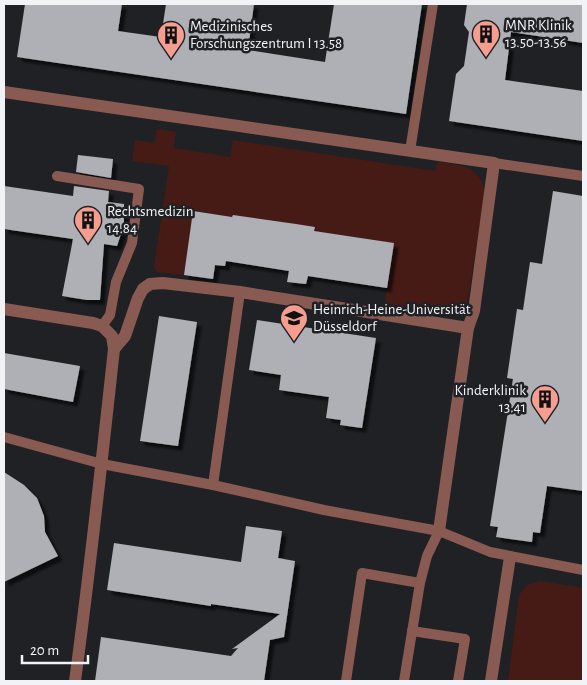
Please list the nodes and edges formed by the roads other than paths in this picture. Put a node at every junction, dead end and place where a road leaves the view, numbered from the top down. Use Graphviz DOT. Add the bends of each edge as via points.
graph roads {
  1 [pos="433,4"];
  2 [pos="4,92"];
  3 [pos="410,151"];
  4 [pos="494,163"];
  5 [pos="56,176"];
  6 [pos="583,176"];
  7 [pos="240,292"];
  8 [pos="4,309"];
  9 [pos="102,326"];
  10 [pos="468,328"];
  11 [pos="114,348"];
  12 [pos="4,437"];
  13 [pos="102,464"];
  14 [pos="213,485"];
  15 [pos="439,531"];
  16 [pos="510,557"];
  17 [pos="583,570"];
  18 [pos="420,583"];
  19 [pos="412,631"];
  20 [pos="75,681"];
  21 [pos="346,681"];
  22 [pos="404,681"];
  23 [pos="458,681"];
  24 [pos="491,681"];
  1 -- 3 [label="lane"];
  2 -- 3 [label="street"];
  3 -- 4 [label="street"];
  4 -- 6 [label="lane"];
  4 -- 10 [label="street" via="474,311"];
  5 -- 9 [label="lane" via="139,189 132,243 116,282 110,315"];
  7 -- 10 [label="street"];
  7 -- 11 [label="street" via="150,284 138,298 125,336"];
  7 -- 14 [label="lane"];
  8 -- 9 [label="street"];
  9 -- 11 [label="street" via="112,336"];
  10 -- 15 [label="street"];
  11 -- 13 [label="street"];
  12 -- 13 [label="lane"];
  13 -- 14 [label="lane"];
  13 -- 20 [label="street"];
  14 -- 15 [label="lane"];
  15 -- 16 [label="lane"];
  15 -- 18 [label="lane" via="427,556"];
  16 -- 17 [label="lane"];
  16 -- 24 [label="street"];
  18 -- 19 [label="lane"];
  18 -- 21 [label="lane" via="362,572"];
  19 -- 22 [label="lane"];
  19 -- 23 [label="lane" via="465,639"];
}
